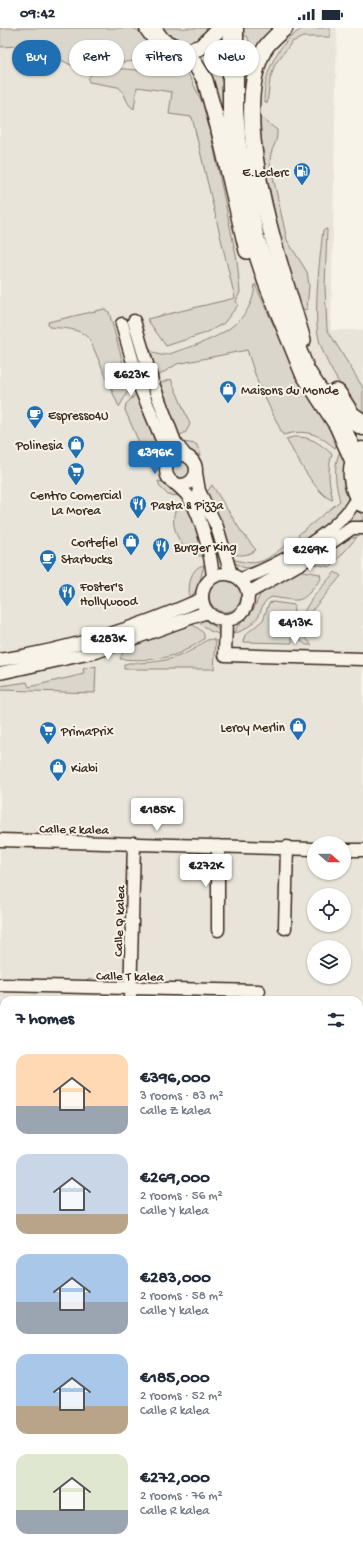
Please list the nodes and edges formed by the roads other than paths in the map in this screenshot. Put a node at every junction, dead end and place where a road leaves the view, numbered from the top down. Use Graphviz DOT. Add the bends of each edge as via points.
graph roads {
  1 [pos="150,28"];
  2 [pos="220,28"];
  3 [pos="233,28"];
  4 [pos="239,28"];
  5 [pos="285,28"];
  6 [pos="158,40"];
  7 [pos="234,40"];
  8 [pos="238,40"];
  9 [pos="196,49"];
  10 [pos="196,66"];
  11 [pos="235,76"];
  12 [pos="236,76"];
  13 [pos="247,250"];
  14 [pos="303,340"];
  15 [pos="305,372"];
  16 [pos="363,425"];
  17 [pos="185,455"];
  18 [pos="359,457"];
  19 [pos="169,461"];
  20 [pos="196,473"];
  21 [pos="174,483"];
  22 [pos="361,499"];
  23 [pos="363,528"];
  24 [pos="236,576"];
  25 [pos="213,577"];
  26 [pos="248,593"];
  27 [pos="202,599"];
  28 [pos="207,612"];
  29 [pos="226,620"];
  30 [pos="363,659"];
  31 [pos="0,660"];
  32 [pos="0,673"];
  33 [pos="0,840"];
  34 [pos="134,843"];
  35 [pos="218,846"];
  36 [pos="287,847"];
  37 [pos="307,848"];
  38 [pos="351,850"];
  39 [pos="363,850"];
  40 [pos="285,928"];
  41 [pos="218,930"];
  42 [pos="0,985"];
  43 [pos="259,991"];
  44 [pos="130,994"];
  1 -- 6 [label="highway"];
  2 -- 9 [label="street" via="201,47"];
  3 -- 7 [label="highway"];
  4 -- 8 [label="highway"];
  5 -- 14 [label="street" via="264,49 256,69 251,120 264,198 282,275"];
  10 -- 13 [label="street" via="206,86 218,126"];
  11 -- 15 [label="highway" via="236,145 253,235 268,281"];
  12 -- 14 [label="highway" via="250,191 274,276 288,312"];
  13 -- 15 [label="highway" via="259,286 286,345"];
  14 -- 16 [label="highway" via="315,364 350,416"];
  15 -- 18 [label="highway"];
  17 -- 19 [label="street" via="178,455"];
  17 -- 19 [label="street" via="175,442 128,322 140,387"];
  17 -- 20 [label="street" via="195,463"];
  18 -- 22 [label="highway" via="355,483"];
  19 -- 21 [label="street" via="166,471"];
  20 -- 21 [label="street" via="187,483"];
  20 -- 24 [label="street" via="199,491 217,527"];
  21 -- 25 [label="street" via="188,496 203,530"];
  22 -- 24 [label="street" via="345,516 314,541 258,573"];
  23 -- 26 [label="street" via="352,528 306,560"];
  24 -- 25 [label="street" via="225,574"];
  24 -- 26 [label="street" via="246,584"];
  25 -- 27 [label="street" via="204,586"];
  26 -- 29 [label="street" via="245,608 240,614"];
  27 -- 28 [label="street"];
  27 -- 31 [label="street" via="114,634"];
  28 -- 29 [label="street" via="212,617"];
  28 -- 32 [label="street" via="102,650"];
  29 -- 30 [label="street" via="226,655"];
  33 -- 34 [label="street, Calle R kalea"];
  34 -- 35 [label="street, Calle R kalea"];
  34 -- 44 [label="street, Calle Q kalea"];
  35 -- 36 [label="street, Calle R kalea"];
  35 -- 41 [label="street"];
  36 -- 37 [label="street, Calle R kalea"];
  36 -- 40 [label="street"];
  38 -- 39 [label="street"];
  42 -- 44 [label="street, Calle T kalea"];
  43 -- 44 [label="street, Calle T kalea"];
}
